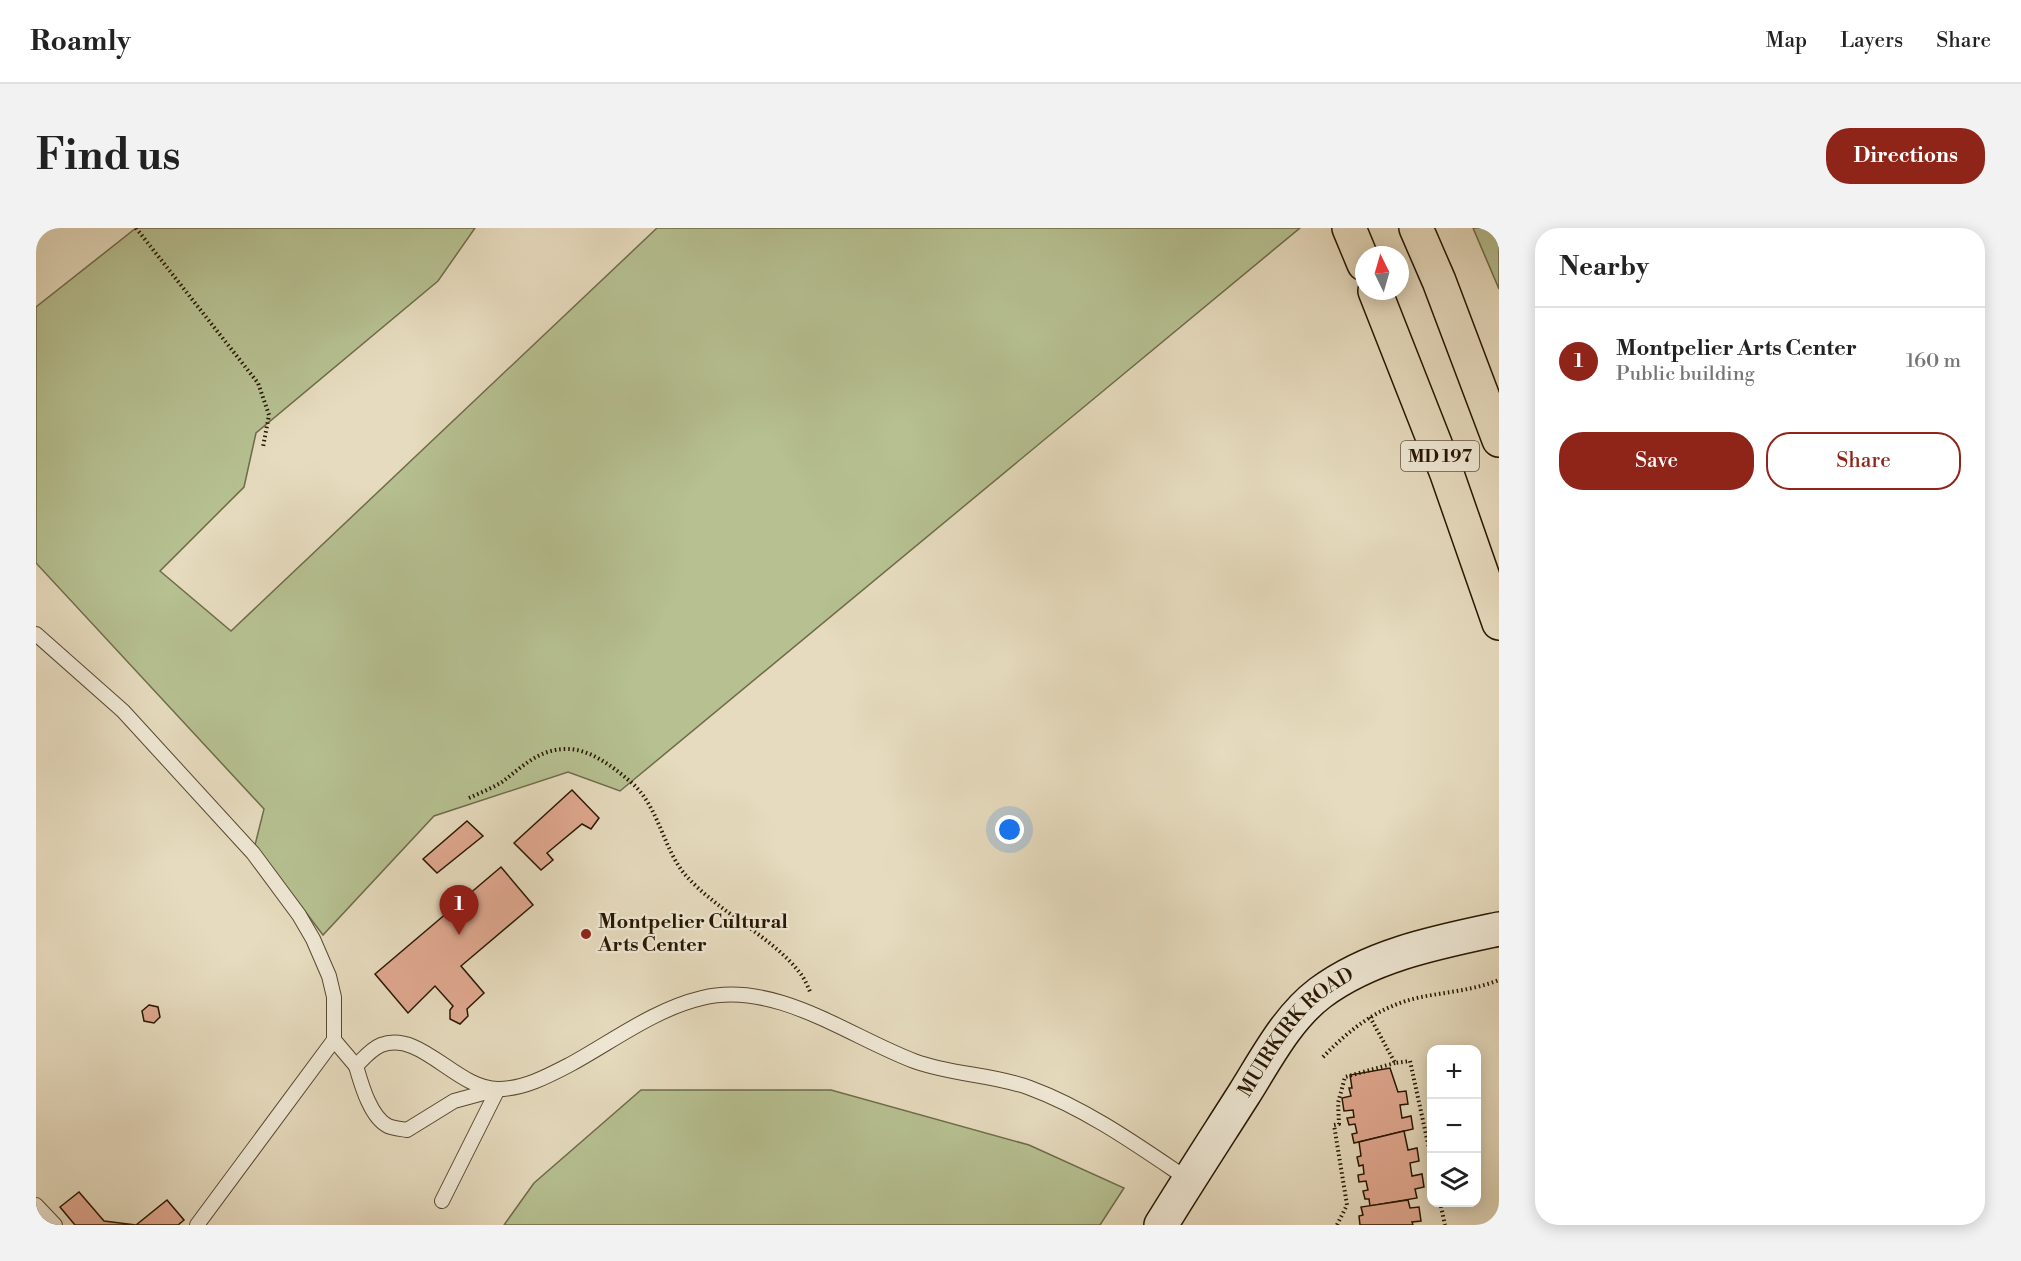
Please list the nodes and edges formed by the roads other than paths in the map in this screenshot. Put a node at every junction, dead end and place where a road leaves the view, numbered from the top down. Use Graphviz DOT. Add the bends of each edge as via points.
graph roads {
  1 [pos="1349,228"];
  2 [pos="1416,228"];
  3 [pos="1356,246"];
  4 [pos="1379,300"];
  5 [pos="1499,440"];
  6 [pos="1499,623"];
  7 [pos="36,634"];
  8 [pos="1499,929"];
  9 [pos="334,1040"];
  10 [pos="356,1066"];
  11 [pos="498,1089"];
  12 [pos="1189,1180"];
  13 [pos="442,1201"];
  14 [pos="36,1205"];
  15 [pos="56,1225"];
  16 [pos="197,1225"];
  17 [pos="1161,1225"];
  1 -- 3 [label="main road"];
  2 -- 5 [label="main road, MD 197"];
  4 -- 6 [label="main road, MD 197" via="1448,474"];
  7 -- 9 [label="lane" via="123,711 253,853 300,915 329,976 334,997"];
  8 -- 12 [label="main road, MUIRKIRK ROAD" via="1387,957 1320,994 1296,1016 1275,1045"];
  9 -- 10 [label="lane"];
  9 -- 16 [label="lane"];
  10 -- 11 [label="lane" via="380,1046 408,1044 466,1080"];
  10 -- 11 [label="lane" via="372,1108 386,1126 407,1130 454,1101"];
  11 -- 12 [label="lane" via="538,1081 664,1011 705,997 740,994 768,998 915,1062 1031,1088 1123,1136"];
  11 -- 13 [label="lane"];
  12 -- 17 [label="main road, MUIRKIRK ROAD"];
  14 -- 15 [label="lane"];
}
